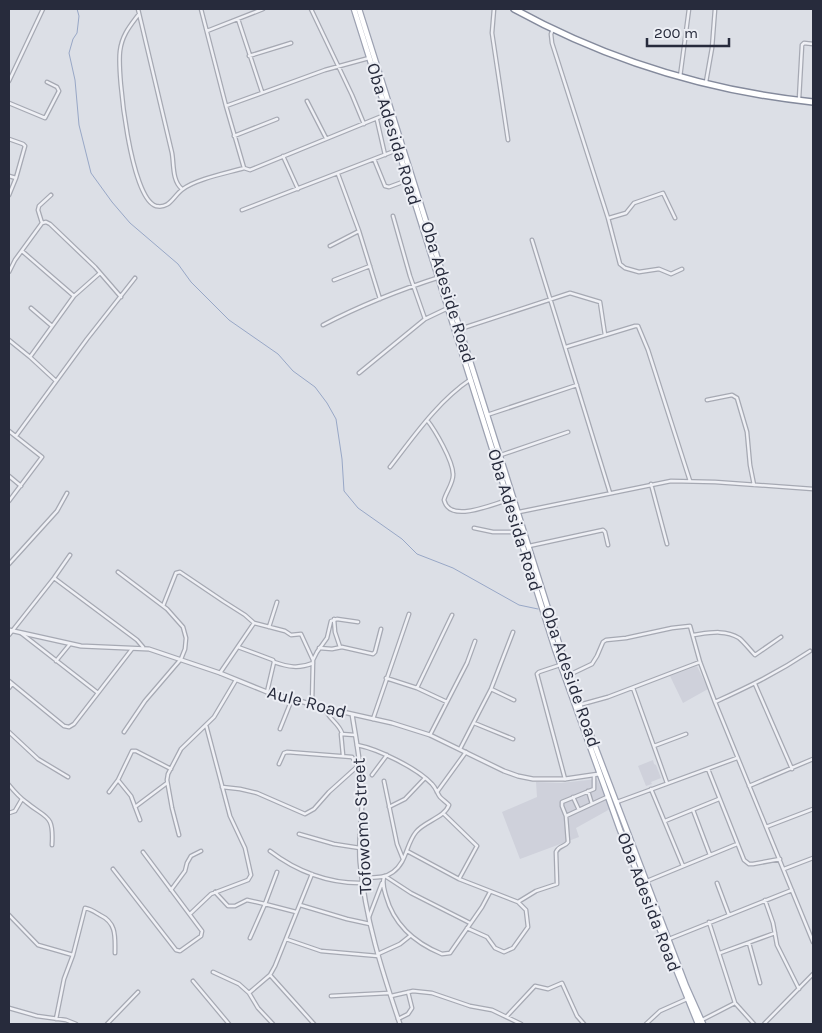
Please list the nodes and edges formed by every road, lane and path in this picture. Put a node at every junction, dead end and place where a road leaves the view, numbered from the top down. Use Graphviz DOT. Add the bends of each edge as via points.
graph roads {
  1 [pos="43,9"];
  2 [pos="138,9"];
  3 [pos="201,9"];
  4 [pos="263,9"];
  5 [pos="311,9"];
  6 [pos="354,9"];
  7 [pos="359,9"];
  8 [pos="494,9"];
  9 [pos="514,9"];
  10 [pos="689,9"];
  11 [pos="715,9"];
  12 [pos="139,14"];
  13 [pos="238,19"];
  14 [pos="552,29"];
  15 [pos="207,31"];
  16 [pos="291,43"];
  17 [pos="813,44"];
  18 [pos="250,56"];
  19 [pos="370,58"];
  20 [pos="337,66"];
  21 [pos="9,68"];
  22 [pos="13,70"];
  23 [pos="680,77"];
  24 [pos="9,81"];
  25 [pos="47,82"];
  26 [pos="705,84"];
  27 [pos="262,92"];
  28 [pos="308,101"];
  29 [pos="798,101"];
  30 [pos="813,102"];
  31 [pos="9,103"];
  32 [pos="226,106"];
  33 [pos="387,114"];
  34 [pos="277,119"];
  35 [pos="376,120"];
  36 [pos="364,124"];
  37 [pos="234,136"];
  38 [pos="326,138"];
  39 [pos="9,139"];
  40 [pos="508,140"];
  41 [pos="398,150"];
  42 [pos="385,155"];
  43 [pos="283,156"];
  44 [pos="374,159"];
  45 [pos="244,168"];
  46 [pos="338,174"];
  47 [pos="9,176"];
  48 [pos="16,178"];
  49 [pos="408,180"];
  50 [pos="182,189"];
  51 [pos="298,190"];
  52 [pos="9,195"];
  53 [pos="51,195"];
  54 [pos="418,203"];
  55 [pos="242,210"];
  56 [pos="393,216"];
  57 [pos="608,218"];
  58 [pos="675,218"];
  59 [pos="42,223"];
  60 [pos="359,231"];
  61 [pos="532,240"];
  62 [pos="330,246"];
  63 [pos="22,251"];
  64 [pos="370,266"];
  65 [pos="682,269"];
  66 [pos="9,272"];
  67 [pos="100,273"];
  68 [pos="440,277"];
  69 [pos="135,278"];
  70 [pos="334,280"];
  71 [pos="414,286"];
  72 [pos="74,296"];
  73 [pos="121,296"];
  74 [pos="380,299"];
  75 [pos="550,300"];
  76 [pos="31,308"];
  77 [pos="448,308"];
  78 [pos="425,319"];
  79 [pos="323,325"];
  80 [pos="52,326"];
  81 [pos="461,327"];
  82 [pos="606,335"];
  83 [pos="9,340"];
  84 [pos="566,347"];
  85 [pos="30,357"];
  86 [pos="359,373"];
  87 [pos="472,379"];
  88 [pos="56,382"];
  89 [pos="578,385"];
  90 [pos="707,400"];
  91 [pos="487,415"];
  92 [pos="427,420"];
  93 [pos="9,431"];
  94 [pos="568,432"];
  95 [pos="16,436"];
  96 [pos="499,455"];
  97 [pos="390,467"];
  98 [pos="9,476"];
  99 [pos="690,481"];
  100 [pos="651,484"];
  101 [pos="754,485"];
  102 [pos="21,486"];
  103 [pos="813,489"];
  104 [pos="67,493"];
  105 [pos="610,493"];
  106 [pos="508,500"];
  107 [pos="9,501"];
  108 [pos="517,512"];
  109 [pos="474,528"];
  110 [pos="518,532"];
  111 [pos="667,544"];
  112 [pos="608,545"];
  113 [pos="525,547"];
  114 [pos="70,555"];
  115 [pos="9,564"];
  116 [pos="118,572"];
  117 [pos="54,578"];
  118 [pos="277,602"];
  119 [pos="163,606"];
  120 [pos="409,614"];
  121 [pos="452,615"];
  122 [pos="334,619"];
  123 [pos="358,622"];
  124 [pos="254,623"];
  125 [pos="269,627"];
  126 [pos="381,629"];
  127 [pos="10,631"];
  128 [pos="513,632"];
  129 [pos="21,633"];
  130 [pos="693,634"];
  131 [pos="9,635"];
  132 [pos="781,637"];
  133 [pos="475,641"];
  134 [pos="70,644"];
  135 [pos="143,647"];
  136 [pos="238,647"];
  137 [pos="340,647"];
  138 [pos="319,648"];
  139 [pos="557,648"];
  140 [pos="132,649"];
  141 [pos="810,651"];
  142 [pos="181,659"];
  143 [pos="56,661"];
  144 [pos="274,662"];
  145 [pos="313,662"];
  146 [pos="700,662"];
  147 [pos="560,665"];
  148 [pos="220,673"];
  149 [pos="569,675"];
  150 [pos="386,678"];
  151 [pos="236,680"];
  152 [pos="10,682"];
  153 [pos="756,684"];
  154 [pos="9,688"];
  155 [pos="417,688"];
  156 [pos="633,688"];
  157 [pos="491,689"];
  158 [pos="268,692"];
  159 [pos="98,693"];
  160 [pos="292,699"];
  161 [pos="514,700"];
  162 [pos="447,702"];
  163 [pos="715,702"];
  164 [pos="312,704"];
  165 [pos="579,705"];
  166 [pos="325,708"];
  167 [pos="352,714"];
  168 [pos="373,719"];
  169 [pos="474,723"];
  170 [pos="206,724"];
  171 [pos="280,729"];
  172 [pos="9,732"];
  173 [pos="124,732"];
  174 [pos="342,733"];
  175 [pos="686,734"];
  176 [pos="355,735"];
  177 [pos="430,735"];
  178 [pos="513,739"];
  179 [pos="357,745"];
  180 [pos="654,746"];
  181 [pos="460,749"];
  182 [pos="466,752"];
  183 [pos="343,755"];
  184 [pos="387,755"];
  185 [pos="737,758"];
  186 [pos="813,759"];
  187 [pos="279,764"];
  188 [pos="358,765"];
  189 [pos="792,768"];
  190 [pos="170,769"];
  191 [pos="708,769"];
  192 [pos="599,774"];
  193 [pos="372,775"];
  194 [pos="594,775"];
  195 [pos="68,777"];
  196 [pos="425,778"];
  197 [pos="565,779"];
  198 [pos="118,780"];
  199 [pos="384,781"];
  200 [pos="167,783"];
  201 [pos="667,784"];
  202 [pos="9,785"];
  203 [pos="748,786"];
  204 [pos="222,788"];
  205 [pos="651,789"];
  206 [pos="588,791"];
  207 [pos="109,792"];
  208 [pos="437,792"];
  209 [pos="574,797"];
  210 [pos="608,797"];
  211 [pos="22,799"];
  212 [pos="720,799"];
  213 [pos="616,802"];
  214 [pos="592,804"];
  215 [pos="135,807"];
  216 [pos="389,807"];
  217 [pos="813,808"];
  218 [pos="579,810"];
  219 [pos="693,810"];
  220 [pos="9,813"];
  221 [pos="443,813"];
  222 [pos="566,816"];
  223 [pos="140,820"];
  224 [pos="665,821"];
  225 [pos="766,827"];
  226 [pos="299,834"];
  227 [pos="179,835"];
  228 [pos="738,844"];
  229 [pos="52,845"];
  230 [pos="360,848"];
  231 [pos="201,851"];
  232 [pos="270,851"];
  233 [pos="407,851"];
  234 [pos="143,852"];
  235 [pos="710,856"];
  236 [pos="813,858"];
  237 [pos="780,859"];
  238 [pos="403,861"];
  239 [pos="683,866"];
  240 [pos="113,869"];
  241 [pos="784,869"];
  242 [pos="278,872"];
  243 [pos="640,873"];
  244 [pos="312,874"];
  245 [pos="384,876"];
  246 [pos="362,878"];
  247 [pos="459,879"];
  248 [pos="382,882"];
  249 [pos="646,882"];
  250 [pos="363,883"];
  251 [pos="717,883"];
  252 [pos="171,890"];
  253 [pos="792,890"];
  254 [pos="215,892"];
  255 [pos="490,892"];
  256 [pos="764,900"];
  257 [pos="518,902"];
  258 [pos="265,904"];
  259 [pos="300,905"];
  260 [pos="296,912"];
  261 [pos="190,914"];
  262 [pos="9,915"];
  263 [pos="729,915"];
  264 [pos="369,919"];
  265 [pos="709,922"];
  266 [pos="470,923"];
  267 [pos="370,924"];
  268 [pos="467,928"];
  269 [pos="775,934"];
  270 [pos="410,936"];
  271 [pos="250,938"];
  272 [pos="286,939"];
  273 [pos="669,939"];
  274 [pos="813,942"];
  275 [pos="749,943"];
  276 [pos="669,948"];
  277 [pos="115,953"];
  278 [pos="720,953"];
  279 [pos="73,955"];
  280 [pos="378,955"];
  281 [pos="213,972"];
  282 [pos="813,974"];
  283 [pos="270,975"];
  284 [pos="192,981"];
  285 [pos="760,982"];
  286 [pos="798,989"];
  287 [pos="138,992"];
  288 [pos="408,992"];
  289 [pos="249,993"];
  290 [pos="390,994"];
  291 [pos="330,996"];
  292 [pos="687,999"];
  293 [pos="735,1003"];
  294 [pos="9,1008"];
  295 [pos="506,1016"];
  296 [pos="56,1019"];
  297 [pos="398,1019"];
  298 [pos="700,1023"];
  299 [pos="76,1024"];
  300 [pos="106,1024"];
  301 [pos="229,1024"];
  302 [pos="273,1024"];
  303 [pos="314,1024"];
  304 [pos="400,1024"];
  305 [pos="521,1024"];
  306 [pos="584,1024"];
  307 [pos="646,1024"];
  308 [pos="754,1024"];
  309 [pos="764,1024"];
  1 -- 22 [label="street"];
  2 -- 12 [label="street"];
  3 -- 15 [label="street"];
  4 -- 13 [label="street"];
  5 -- 20 [label="street"];
  6 -- 19 [label="main road, Oba Adesida Road"];
  7 -- 54 [label="main road, Oba Adeside Road"];
  8 -- 40 [label="street" via="492,33"];
  9 -- 14 [label="highway"];
  10 -- 23 [label="street"];
  11 -- 26 [label="street"];
  12 -- 50 [label="street" via="176,180"];
  12 -- 50 [label="street" via="124,36 119,64 123,108 134,163 143,193 150,204 164,206"];
  13 -- 15 [label="street"];
  13 -- 18 [label="street"];
  14 -- 23 [label="highway" via="624,59"];
  14 -- 57 [label="street" via="552,43"];
  15 -- 32 [label="street"];
  16 -- 18 [label="street"];
  17 -- 29 [label="street" via="802,45"];
  18 -- 27 [label="street"];
  19 -- 20 [label="street"];
  19 -- 33 [label="main road, Oba Adesida Road"];
  20 -- 27 [label="street"];
  20 -- 36 [label="street"];
  21 -- 22 [label="street"];
  22 -- 24 [label="street"];
  23 -- 26 [label="highway"];
  25 -- 31 [label="street" via="59,91 45,118"];
  26 -- 29 [label="highway"];
  27 -- 32 [label="street"];
  28 -- 38 [label="street"];
  29 -- 30 [label="highway"];
  32 -- 37 [label="street"];
  33 -- 35 [label="street"];
  33 -- 41 [label="main road, Oba Adesida Road"];
  34 -- 37 [label="street"];
  35 -- 36 [label="street"];
  35 -- 42 [label="street"];
  36 -- 38 [label="street"];
  37 -- 45 [label="street"];
  38 -- 43 [label="street"];
  39 -- 48 [label="street" via="25,145"];
  41 -- 42 [label="street"];
  41 -- 49 [label="main road, Oba Adesida Road"];
  42 -- 44 [label="street"];
  43 -- 45 [label="street" via="250,170"];
  43 -- 51 [label="street"];
  44 -- 46 [label="street"];
  44 -- 49 [label="street" via="385,186"];
  45 -- 50 [label="street"];
  46 -- 51 [label="street"];
  46 -- 60 [label="street"];
  47 -- 48 [label="street"];
  48 -- 52 [label="street"];
  49 -- 54 [label="main road, Oba Adesida Road"];
  51 -- 55 [label="street"];
  53 -- 59 [label="street" via="39,206"];
  54 -- 68 [label="main road, Oba Adesida Road"];
  56 -- 71 [label="street"];
  57 -- 58 [label="street" via="626,213 634,203 663,192"];
  57 -- 65 [label="street" via="622,266 643,273 659,269 671,274"];
  59 -- 63 [label="street"];
  59 -- 67 [label="street" via="50,224"];
  60 -- 62 [label="street"];
  60 -- 64 [label="street"];
  61 -- 75 [label="street"];
  63 -- 66 [label="street"];
  63 -- 72 [label="street"];
  64 -- 70 [label="street"];
  64 -- 74 [label="street"];
  67 -- 72 [label="street"];
  67 -- 73 [label="street"];
  68 -- 71 [label="street"];
  68 -- 77 [label="main road, Oba Adesida Road"];
  68 -- 81 [label="main road, Oba Adeside Road"];
  69 -- 73 [label="street"];
  71 -- 74 [label="street"];
  71 -- 78 [label="street"];
  72 -- 80 [label="street"];
  73 -- 88 [label="street"];
  74 -- 79 [label="street"];
  75 -- 81 [label="street"];
  75 -- 82 [label="street" via="573,293 599,301"];
  75 -- 84 [label="street"];
  76 -- 80 [label="street"];
  77 -- 78 [label="street"];
  77 -- 87 [label="main road, Oba Adesida Road"];
  78 -- 86 [label="street"];
  80 -- 85 [label="street"];
  81 -- 87 [label="main road, Oba Adeside Road"];
  82 -- 84 [label="street"];
  82 -- 99 [label="street" via="638,326"];
  83 -- 85 [label="street"];
  84 -- 89 [label="street"];
  85 -- 88 [label="street"];
  87 -- 91 [label="main road, Oba Adeside Road"];
  87 -- 92 [label="street"];
  87 -- 106 [label="main road, Oba Adesida Road"];
  88 -- 95 [label="street"];
  89 -- 91 [label="street"];
  89 -- 105 [label="street"];
  90 -- 101 [label="street" via="732,395 738,398 747,432"];
  91 -- 96 [label="main road, Oba Adeside Road"];
  92 -- 97 [label="street"];
  92 -- 106 [label="street" via="438,435 453,471 444,500 446,506 463,512"];
  93 -- 95 [label="street"];
  94 -- 96 [label="street"];
  95 -- 102 [label="street" via="42,457"];
  96 -- 108 [label="main road, Oba Adeside Road"];
  98 -- 102 [label="street"];
  99 -- 100 [label="street"];
  99 -- 101 [label="street"];
  100 -- 105 [label="street"];
  100 -- 111 [label="street"];
  101 -- 103 [label="street"];
  102 -- 107 [label="street"];
  104 -- 115 [label="street" via="57,511"];
  105 -- 108 [label="street"];
  106 -- 110 [label="main road, Oba Adesida Road"];
  108 -- 113 [label="main road, Oba Adeside Road"];
  109 -- 110 [label="street"];
  110 -- 113 [label="main road, Oba Adesida Road"];
  112 -- 113 [label="street" via="603,530"];
  113 -- 139 [label="main road, Oba Adesida Road"];
  114 -- 117 [label="street"];
  116 -- 119 [label="street"];
  117 -- 127 [label="street"];
  117 -- 135 [label="street"];
  118 -- 125 [label="street"];
  119 -- 124 [label="street" via="176,573 180,572"];
  119 -- 142 [label="street" via="185,633"];
  120 -- 150 [label="street"];
  121 -- 155 [label="street"];
  122 -- 123 [label="street"];
  122 -- 137 [label="street"];
  122 -- 138 [label="street" via="327,638"];
  124 -- 125 [label="street"];
  124 -- 136 [label="street"];
  125 -- 145 [label="street" via="301,634"];
  126 -- 137 [label="street" via="374,653"];
  127 -- 129 [label="street, Aule Road"];
  127 -- 131 [label="street"];
  128 -- 157 [label="street"];
  129 -- 134 [label="street, Aule Road"];
  129 -- 143 [label="street"];
  130 -- 132 [label="street" via="730,634 740,639 755,656"];
  130 -- 146 [label="street"];
  130 -- 149 [label="street" via="688,625 606,640 592,664"];
  133 -- 162 [label="street"];
  134 -- 140 [label="street, Aule Road"];
  134 -- 143 [label="street"];
  135 -- 140 [label="street, Aule Road"];
  135 -- 142 [label="street, Aule Road"];
  136 -- 144 [label="street"];
  136 -- 148 [label="street"];
  137 -- 138 [label="street" via="332,650"];
  138 -- 145 [label="street"];
  139 -- 147 [label="main road, Oba Adesida Road"];
  139 -- 149 [label="main road, Oba Adeside Road"];
  140 -- 159 [label="street"];
  141 -- 153 [label="street"];
  142 -- 148 [label="street, Aule Road"];
  142 -- 173 [label="street" via="145,701"];
  143 -- 159 [label="street"];
  144 -- 145 [label="street" via="297,667"];
  144 -- 158 [label="street"];
  145 -- 164 [label="street"];
  146 -- 156 [label="street"];
  146 -- 163 [label="street"];
  147 -- 192 [label="main road, Oba Adesida Road"];
  147 -- 197 [label="street" via="537,674"];
  148 -- 151 [label="street, Aule Road"];
  149 -- 165 [label="main road, Oba Adeside Road"];
  150 -- 155 [label="street"];
  150 -- 168 [label="street"];
  151 -- 158 [label="street, Aule Road"];
  151 -- 170 [label="street" via="218,711"];
  152 -- 154 [label="street"];
  152 -- 159 [label="street" via="69,727"];
  153 -- 163 [label="street"];
  153 -- 189 [label="street"];
  155 -- 162 [label="street"];
  156 -- 165 [label="street"];
  156 -- 180 [label="street"];
  157 -- 161 [label="street"];
  157 -- 169 [label="street"];
  158 -- 160 [label="street, Aule Road"];
  160 -- 164 [label="street, Aule Road"];
  160 -- 171 [label="street"];
  162 -- 177 [label="street"];
  163 -- 185 [label="street"];
  164 -- 166 [label="street, Aule Road"];
  165 -- 213 [label="main road, Oba Adeside Road"];
  166 -- 167 [label="street, Aule Road"];
  166 -- 174 [label="street"];
  167 -- 168 [label="street, Aule Road"];
  167 -- 176 [label="street, Tofowomo Street"];
  168 -- 177 [label="street, Aule Road"];
  169 -- 178 [label="street"];
  169 -- 181 [label="street"];
  170 -- 190 [label="street" via="186,743"];
  170 -- 204 [label="street"];
  172 -- 195 [label="street" via="38,759"];
  174 -- 176 [label="street"];
  174 -- 183 [label="street"];
  175 -- 180 [label="street"];
  176 -- 179 [label="street, Tofowomo Street"];
  177 -- 181 [label="street, Aule Road"];
  179 -- 184 [label="street"];
  179 -- 188 [label="street, Tofowomo Street"];
  180 -- 201 [label="street"];
  181 -- 182 [label="street, Aule Road"];
  182 -- 197 [label="street, Aule Road" via="518,776"];
  182 -- 208 [label="street"];
  183 -- 187 [label="street" via="286,752"];
  183 -- 188 [label="street" via="353,757"];
  184 -- 193 [label="street"];
  184 -- 196 [label="street"];
  185 -- 191 [label="street"];
  185 -- 203 [label="street"];
  186 -- 189 [label="street"];
  188 -- 204 [label="street" via="314,809 304,814 256,793"];
  188 -- 230 [label="street, Tofowomo Street" via="362,807"];
  189 -- 203 [label="street"];
  190 -- 198 [label="street" via="132,751"];
  190 -- 200 [label="street"];
  191 -- 201 [label="street"];
  191 -- 212 [label="street"];
  192 -- 194 [label="street, Aule Road"];
  192 -- 210 [label="main road, Oba Adesida Road"];
  194 -- 197 [label="street, Aule Road"];
  194 -- 206 [label="street" via="594,788"];
  196 -- 208 [label="street"];
  196 -- 216 [label="street" via="405,799"];
  198 -- 207 [label="street"];
  198 -- 215 [label="street"];
  199 -- 216 [label="street"];
  200 -- 215 [label="street"];
  200 -- 227 [label="street"];
  201 -- 205 [label="street"];
  202 -- 211 [label="street"];
  203 -- 225 [label="street"];
  204 -- 254 [label="street" via="245,848 251,875 248,880"];
  205 -- 213 [label="street"];
  205 -- 224 [label="street"];
  206 -- 209 [label="street"];
  206 -- 214 [label="street"];
  208 -- 221 [label="street" via="449,805"];
  209 -- 218 [label="street"];
  209 -- 222 [label="street" via="562,804"];
  210 -- 214 [label="street"];
  210 -- 243 [label="main road, Oba Adesida Road"];
  211 -- 220 [label="street" via="16,812"];
  211 -- 229 [label="street" via="49,820"];
  212 -- 219 [label="street"];
  212 -- 228 [label="street"];
  213 -- 243 [label="main road, Oba Adeside Road"];
  214 -- 218 [label="street"];
  215 -- 223 [label="street"];
  216 -- 238 [label="street"];
  217 -- 225 [label="street"];
  218 -- 222 [label="street"];
  219 -- 224 [label="street"];
  219 -- 235 [label="street"];
  221 -- 233 [label="street" via="415,833"];
  221 -- 247 [label="street" via="477,846"];
  222 -- 257 [label="street" via="568,842 556,852 557,884"];
  224 -- 239 [label="street"];
  225 -- 237 [label="street"];
  226 -- 230 [label="street"];
  228 -- 235 [label="street"];
  228 -- 237 [label="street" via="749,864"];
  230 -- 246 [label="street, Tofowomo Street"];
  231 -- 252 [label="street" via="188,859 186,871"];
  232 -- 244 [label="street"];
  233 -- 238 [label="street"];
  233 -- 247 [label="street"];
  234 -- 252 [label="street"];
  235 -- 239 [label="street"];
  236 -- 241 [label="street"];
  237 -- 241 [label="street"];
  238 -- 245 [label="street"];
  239 -- 249 [label="street"];
  240 -- 261 [label="street" via="177,951 202,934"];
  241 -- 253 [label="street"];
  242 -- 258 [label="street"];
  243 -- 249 [label="main road, Oba Adeside Road"];
  243 -- 276 [label="main road, Oba Adesida Road"];
  244 -- 250 [label="street" via="342,882"];
  244 -- 259 [label="street"];
  245 -- 246 [label="street"];
  245 -- 248 [label="street"];
  245 -- 266 [label="street"];
  246 -- 250 [label="street, Tofowomo Street"];
  247 -- 255 [label="street"];
  248 -- 264 [label="street"];
  248 -- 270 [label="street" via="392,914"];
  249 -- 273 [label="main road, Oba Adeside Road"];
  250 -- 264 [label="street, Tofowomo Street"];
  251 -- 263 [label="street"];
  252 -- 261 [label="street"];
  253 -- 256 [label="street"];
  253 -- 274 [label="street"];
  254 -- 258 [label="street" via="228,906 247,900"];
  254 -- 261 [label="street"];
  255 -- 257 [label="street"];
  255 -- 266 [label="street"];
  256 -- 263 [label="street"];
  256 -- 269 [label="street"];
  257 -- 268 [label="street" via="526,910 528,927 510,950 495,948 487,937"];
  258 -- 260 [label="street"];
  258 -- 271 [label="street"];
  259 -- 260 [label="street"];
  259 -- 267 [label="street"];
  260 -- 272 [label="street"];
  262 -- 279 [label="street" via="38,945"];
  263 -- 265 [label="street"];
  264 -- 267 [label="street, Tofowomo Street"];
  265 -- 273 [label="street"];
  265 -- 278 [label="street"];
  266 -- 268 [label="street"];
  267 -- 280 [label="street, Tofowomo Street"];
  268 -- 270 [label="street" via="445,955"];
  269 -- 275 [label="street"];
  269 -- 286 [label="street"];
  270 -- 280 [label="street"];
  272 -- 280 [label="street" via="321,951"];
  272 -- 283 [label="street"];
  273 -- 276 [label="main road, Oba Adeside Road"];
  275 -- 278 [label="street"];
  275 -- 285 [label="street"];
  276 -- 292 [label="main road, Oba Adesida Road"];
  276 -- 298 [label="main road, Oba Adeside Road"];
  277 -- 279 [label="street" via="112,923 86,908"];
  278 -- 293 [label="street"];
  279 -- 296 [label="street" via="64,978"];
  280 -- 290 [label="street, Tofowomo Street"];
  281 -- 289 [label="street" via="239,984"];
  282 -- 286 [label="street"];
  283 -- 289 [label="street"];
  283 -- 303 [label="street"];
  284 -- 301 [label="street"];
  286 -- 309 [label="street"];
  287 -- 300 [label="street"];
  288 -- 290 [label="street"];
  288 -- 295 [label="street" via="432,993"];
  288 -- 297 [label="street" via="412,1008"];
  289 -- 302 [label="street"];
  290 -- 291 [label="street"];
  290 -- 297 [label="street, Tofowomo Street"];
  292 -- 298 [label="main road, Oba Adesida Road"];
  292 -- 307 [label="street" via="660,1011"];
  293 -- 298 [label="street"];
  293 -- 308 [label="street"];
  294 -- 296 [label="street"];
  295 -- 305 [label="street"];
  295 -- 306 [label="street" via="535,986 548,989 562,984"];
  296 -- 299 [label="street"];
  297 -- 304 [label="street, Tofowomo Street"];
}
